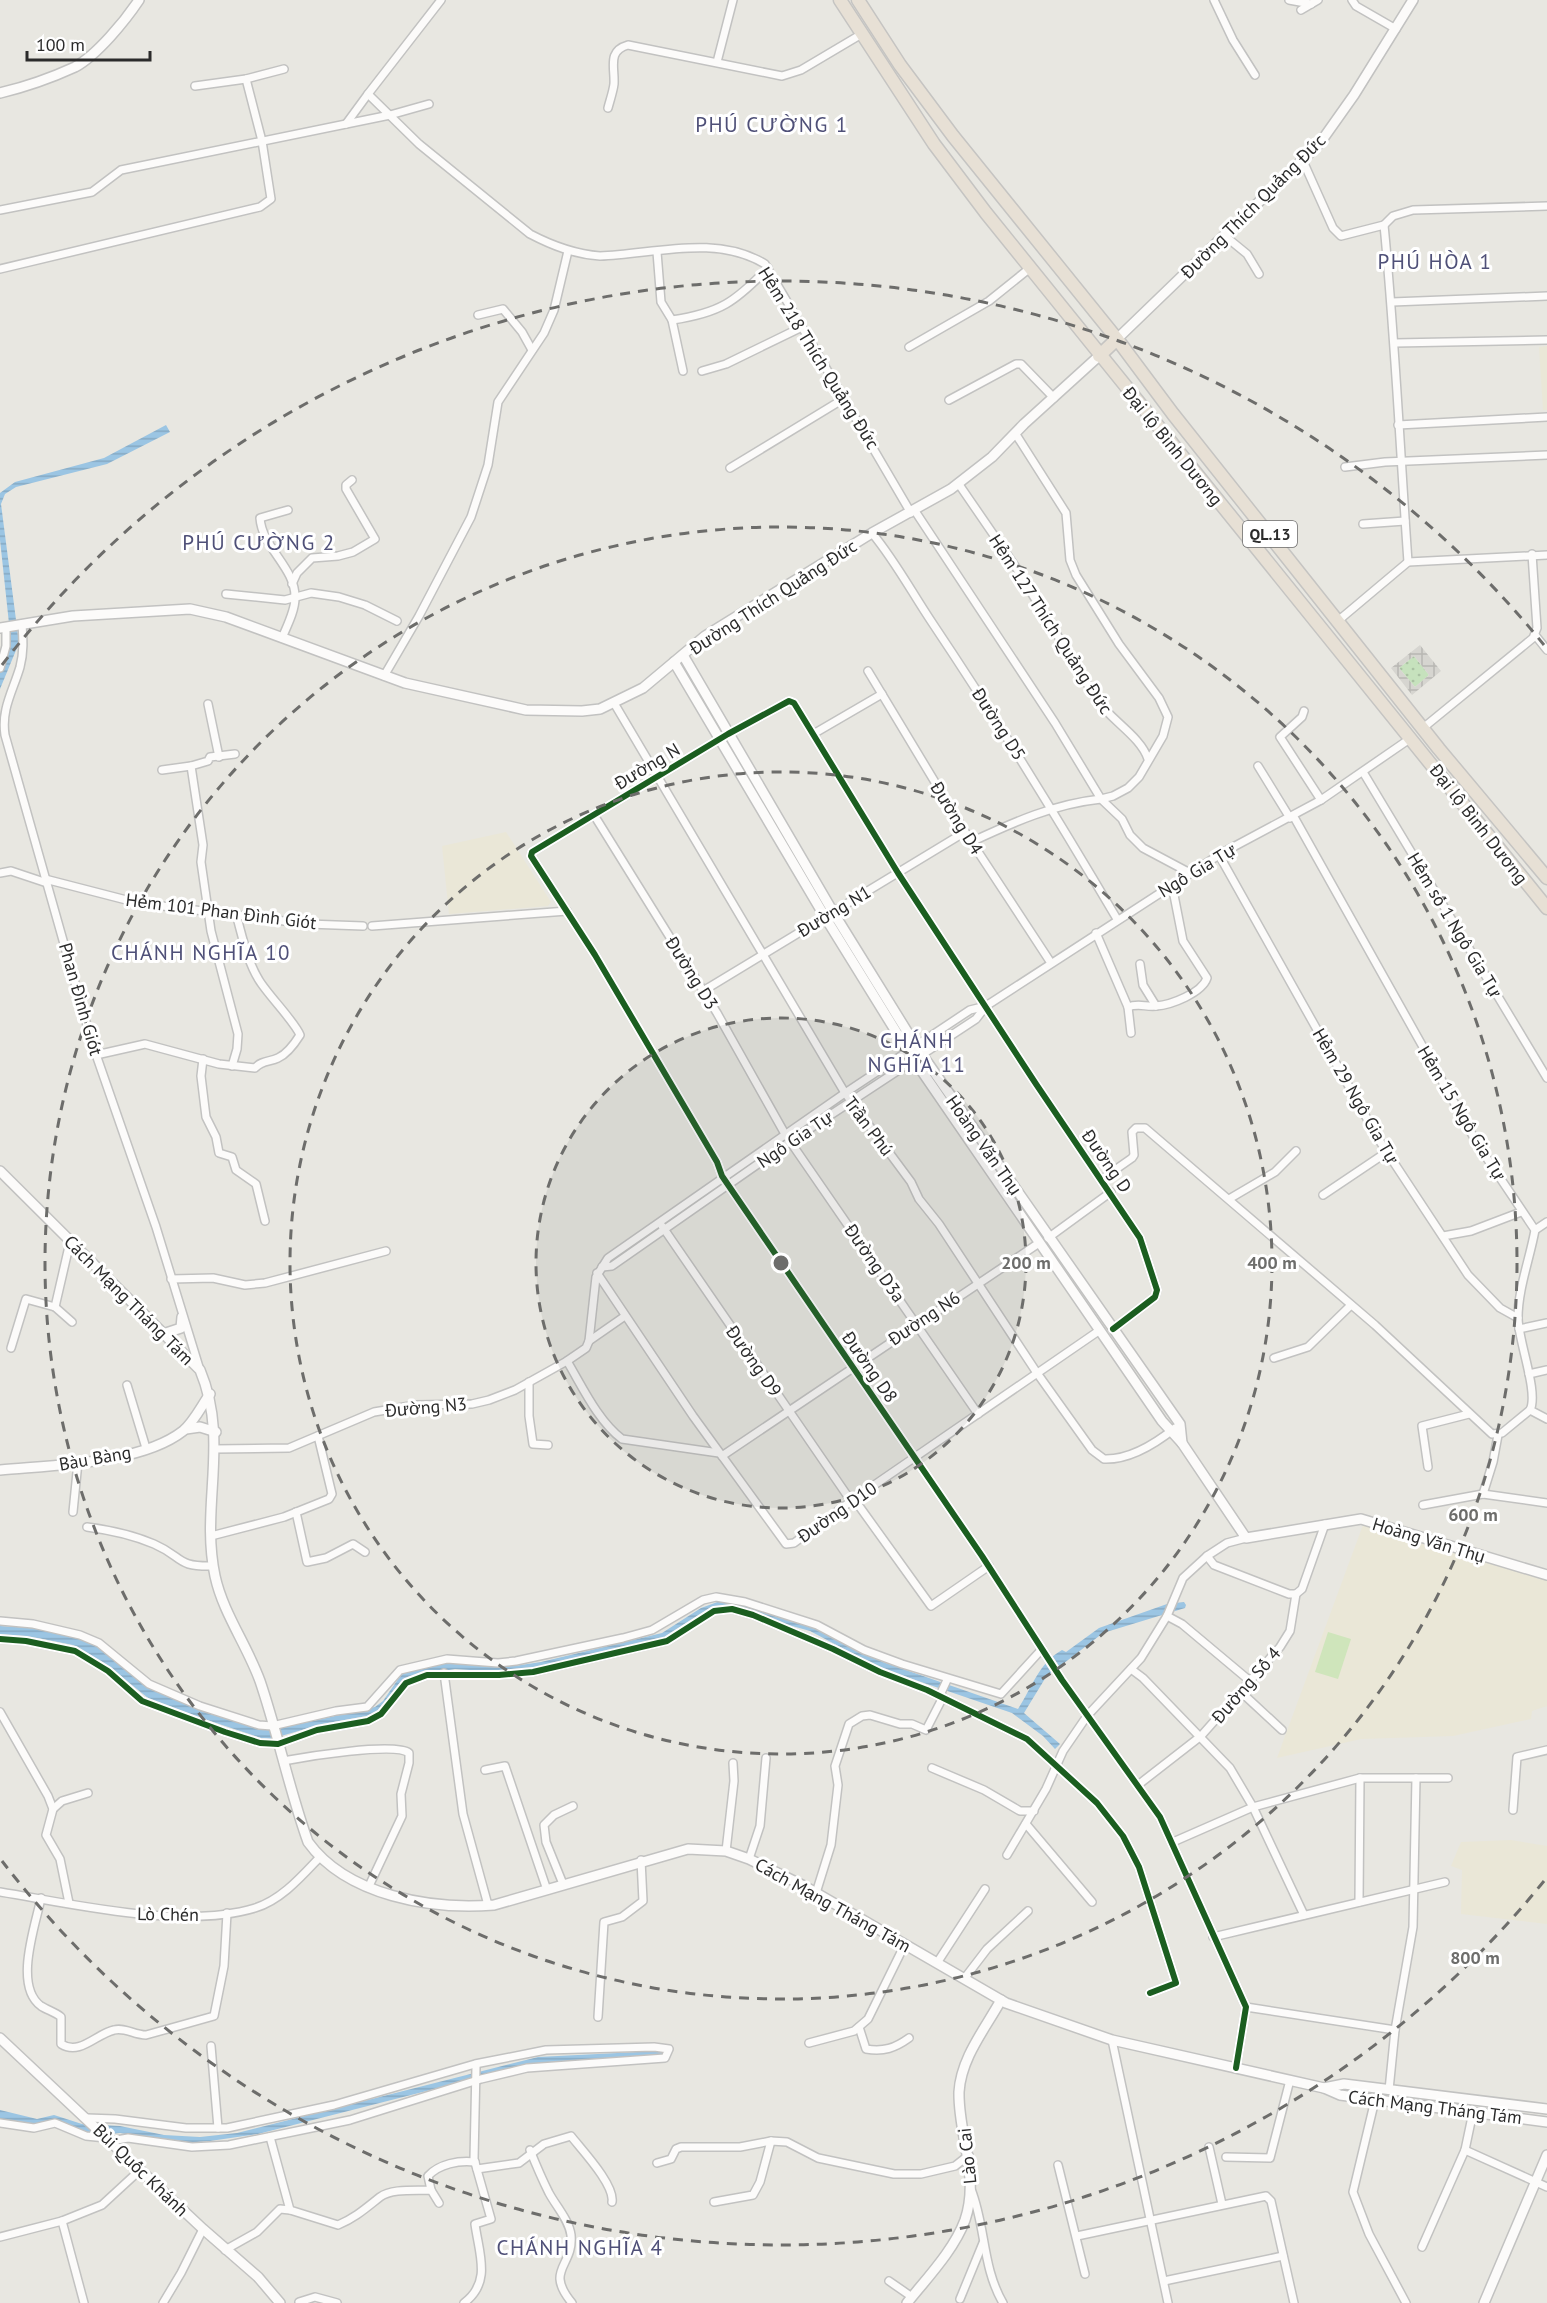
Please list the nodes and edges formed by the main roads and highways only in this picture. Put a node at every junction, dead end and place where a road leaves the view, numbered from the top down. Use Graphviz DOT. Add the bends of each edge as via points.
graph roads {
  1 [pos="840,0"];
  2 [pos="858,0"];
  3 [pos="874,26"];
  4 [pos="860,35"];
  5 [pos="1118,339"];
  6 [pos="1099,356"];
  7 [pos="1423,728"];
  8 [pos="1411,738"];
  9 [pos="1547,878"];
  10 [pos="1547,908"];
  1 -- 4 [label="highway, Đại lộ Bình Dương / QL.13"];
  2 -- 3 [label="highway, Đại lộ Bình Dương / QL.13"];
  3 -- 4 [label="highway"];
  3 -- 5 [label="highway, Đại lộ Bình Dương / QL.13" via="953,136"];
  4 -- 6 [label="highway, Đại lộ Bình Dương / QL.13" via="934,144"];
  5 -- 6 [label="highway"];
  5 -- 7 [label="highway, Đại lộ Bình Dương / QL.13"];
  6 -- 8 [label="highway, Đại lộ Bình Dương / QL.13"];
  7 -- 8 [label="highway"];
  7 -- 9 [label="highway, Đại lộ Bình Dương / QL.13"];
  8 -- 10 [label="highway, Đại lộ Bình Dương / QL.13"];
}
